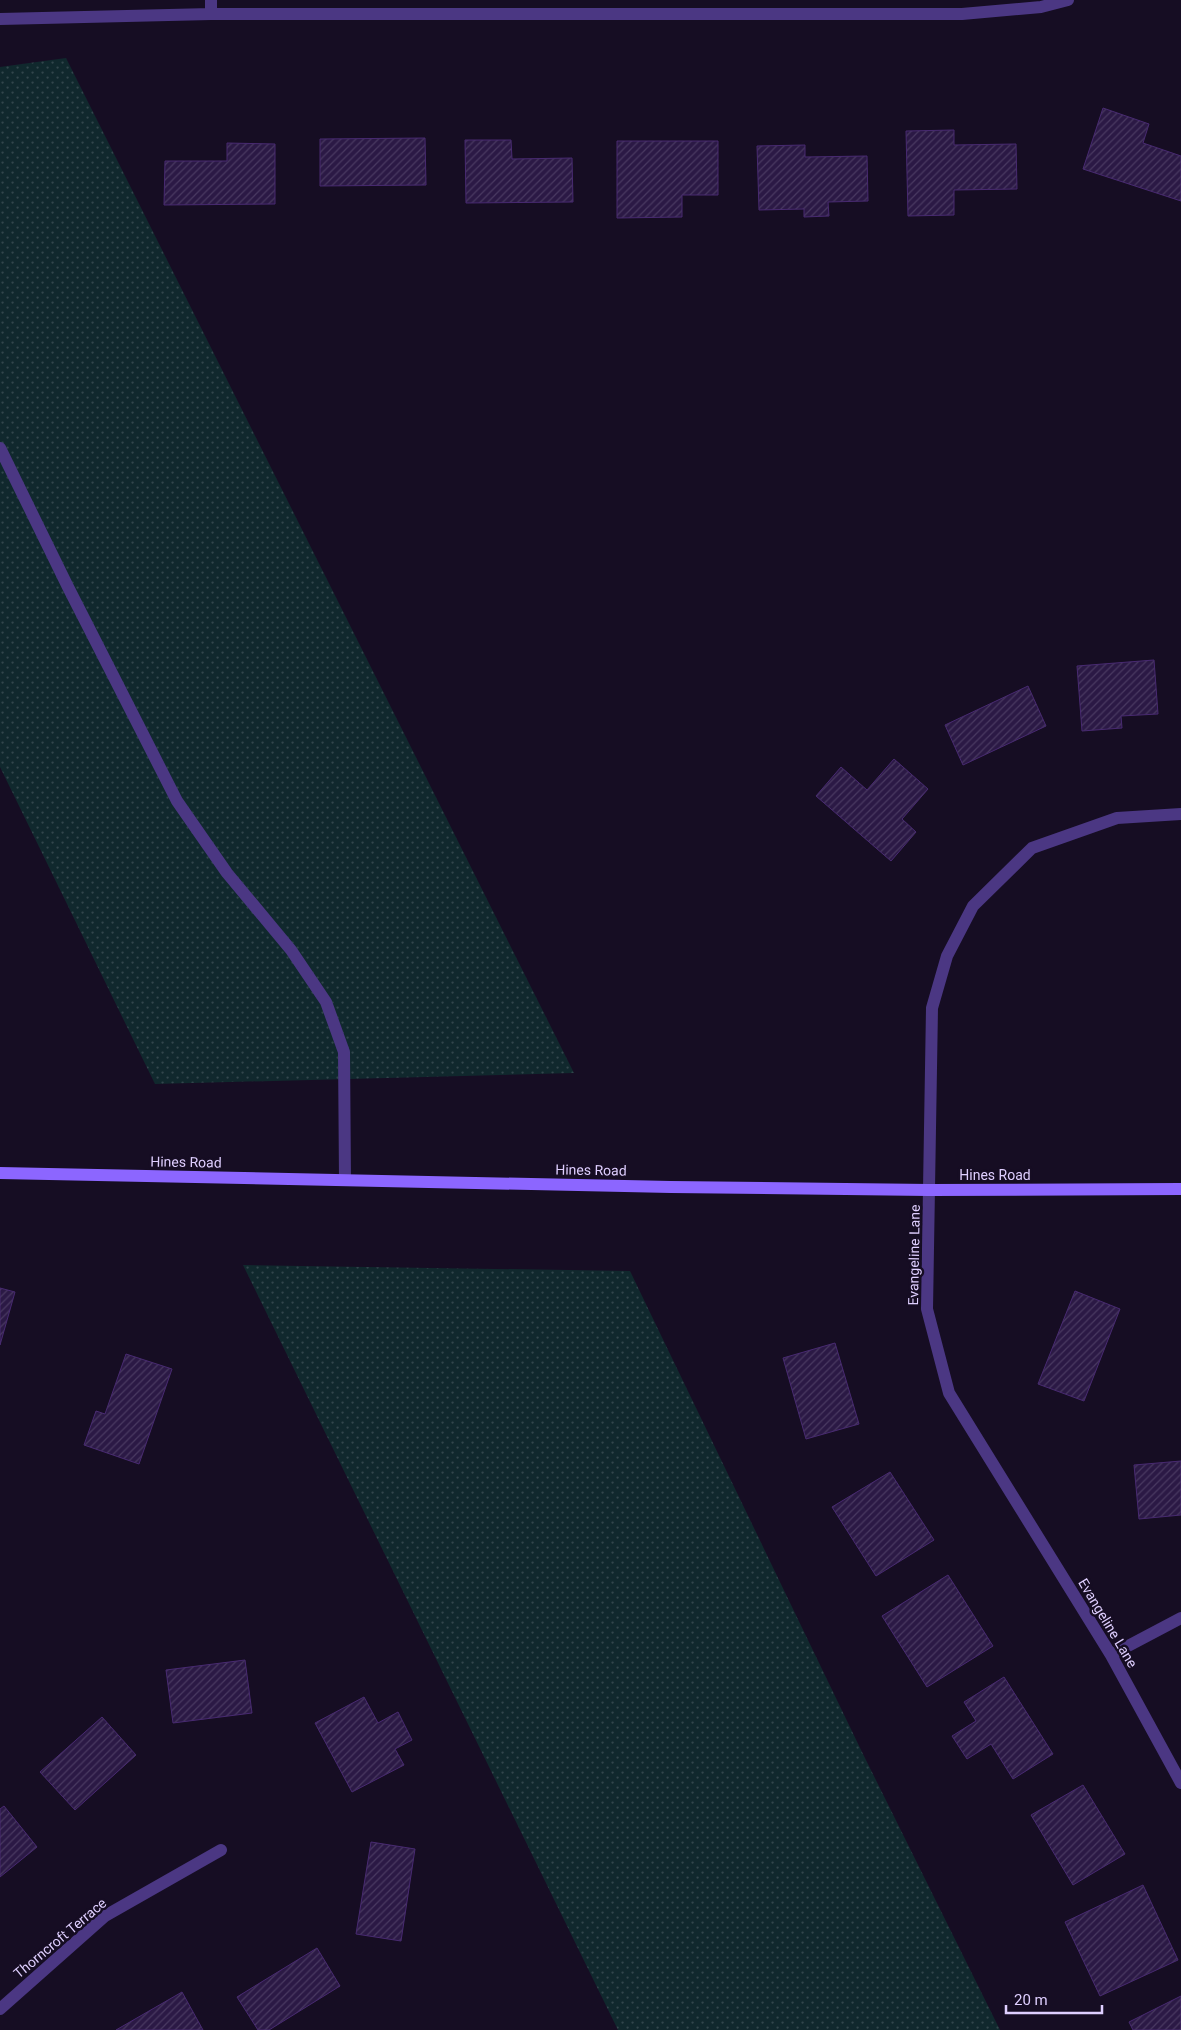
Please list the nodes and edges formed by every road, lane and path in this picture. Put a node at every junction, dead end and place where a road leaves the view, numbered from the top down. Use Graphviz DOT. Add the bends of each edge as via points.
graph roads {
  1 [pos="211,0"];
  2 [pos="1068,0"];
  3 [pos="211,14"];
  4 [pos="0,19"];
  5 [pos="0,448"];
  6 [pos="1181,814"];
  7 [pos="0,1173"];
  8 [pos="345,1180"];
  9 [pos="1181,1189"];
  10 [pos="929,1190"];
  11 [pos="1181,1618"];
  12 [pos="1111,1655"];
  13 [pos="1181,1783"];
  14 [pos="221,1850"];
  15 [pos="0,2008"];
  1 -- 3 [label="street"];
  2 -- 3 [label="street" via="1041,7 962,14"];
  3 -- 4 [label="street"];
  5 -- 8 [label="street" via="177,801 227,873 291,950 326,1002 344,1052"];
  6 -- 10 [label="street, Evangeline Lane" via="1117,818 1032,848 974,906 947,956 932,1008"];
  7 -- 8 [label="street, Hines Road"];
  8 -- 10 [label="street, Hines Road"];
  9 -- 10 [label="street, Hines Road"];
  10 -- 12 [label="street, Evangeline Lane" via="927,1309 949,1393"];
  11 -- 12 [label="street"];
  12 -- 13 [label="street, Evangeline Lane"];
  14 -- 15 [label="street, Thorncroft Terrace" via="105,1916"];
}
